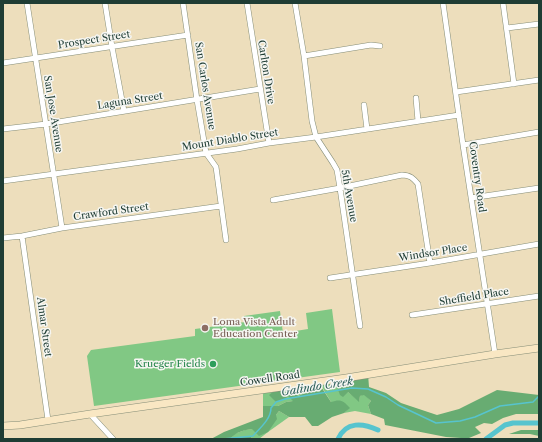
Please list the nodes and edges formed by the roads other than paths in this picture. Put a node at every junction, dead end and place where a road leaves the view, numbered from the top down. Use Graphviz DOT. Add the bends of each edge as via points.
graph roads {
  1 [pos="27,3"];
  2 [pos="105,3"];
  3 [pos="183,3"];
  4 [pos="247,3"];
  5 [pos="295,3"];
  6 [pos="443,3"];
  7 [pos="503,3"];
  8 [pos="539,24"];
  9 [pos="507,28"];
  10 [pos="188,35"];
  11 [pos="380,46"];
  12 [pos="112,47"];
  13 [pos="304,56"];
  14 [pos="35,58"];
  15 [pos="3,63"];
  16 [pos="539,80"];
  17 [pos="514,84"];
  18 [pos="260,89"];
  19 [pos="456,92"];
  20 [pos="416,98"];
  21 [pos="197,100"];
  22 [pos="364,105"];
  23 [pos="124,110"];
  24 [pos="459,115"];
  25 [pos="418,121"];
  26 [pos="46,124"];
  27 [pos="3,129"];
  28 [pos="367,129"];
  29 [pos="539,132"];
  30 [pos="316,137"];
  31 [pos="268,143"];
  32 [pos="463,145"];
  33 [pos="206,153"];
  34 [pos="54,175"];
  35 [pos="3,181"];
  36 [pos="340,188"];
  37 [pos="539,188"];
  38 [pos="471,198"];
  39 [pos="273,200"];
  40 [pos="221,206"];
  41 [pos="62,228"];
  42 [pos="22,236"];
  43 [pos="3,238"];
  44 [pos="226,240"];
  45 [pos="539,244"];
  46 [pos="479,254"];
  47 [pos="430,262"];
  48 [pos="353,275"];
  49 [pos="330,278"];
  50 [pos="539,296"];
  51 [pos="487,304"];
  52 [pos="412,315"];
  53 [pos="360,326"];
  54 [pos="539,348"];
  55 [pos="495,354"];
  56 [pos="90,414"];
  57 [pos="48,420"];
  58 [pos="3,426"];
  59 [pos="113,439"];
  1 -- 14 [label="street, San Jose Avenue"];
  2 -- 12 [label="street"];
  3 -- 10 [label="street, San Carlos Avenue"];
  4 -- 18 [label="street, Carlton Drive"];
  5 -- 13 [label="street, 5th Avenue"];
  6 -- 19 [label="street, Coventry Road"];
  7 -- 9 [label="street"];
  8 -- 9 [label="street"];
  9 -- 17 [label="street"];
  10 -- 12 [label="street, Prospect Street"];
  10 -- 21 [label="street, San Carlos Avenue"];
  11 -- 13 [label="street" via="371,45"];
  12 -- 14 [label="street, Prospect Street"];
  12 -- 23 [label="street"];
  13 -- 30 [label="street, 5th Avenue"];
  14 -- 15 [label="street, Prospect Street"];
  14 -- 26 [label="street, San Jose Avenue"];
  16 -- 17 [label="street"];
  17 -- 19 [label="street"];
  18 -- 21 [label="street, Laguna Street"];
  18 -- 31 [label="street, Carlton Drive"];
  19 -- 24 [label="street, Coventry Road"];
  20 -- 25 [label="street"];
  21 -- 23 [label="street, Laguna Street"];
  21 -- 33 [label="street, San Carlos Avenue"];
  22 -- 28 [label="street"];
  23 -- 26 [label="street, Laguna Street"];
  24 -- 25 [label="street, Mount Diablo Street"];
  24 -- 32 [label="street, Coventry Road"];
  25 -- 28 [label="street, Mount Diablo Street"];
  26 -- 27 [label="street, Laguna Street"];
  26 -- 34 [label="street, San Jose Avenue"];
  28 -- 30 [label="street, Mount Diablo Street"];
  29 -- 32 [label="street"];
  30 -- 31 [label="street, Mount Diablo Street"];
  30 -- 36 [label="street, 5th Avenue" via="333,163"];
  31 -- 33 [label="street, Mount Diablo Street"];
  32 -- 38 [label="street, Coventry Road"];
  33 -- 34 [label="street, Mount Diablo Street"];
  33 -- 40 [label="street, San Carlos Avenue" via="216,167"];
  34 -- 35 [label="street, Mount Diablo Street"];
  34 -- 41 [label="street, San Jose Avenue"];
  36 -- 39 [label="street"];
  36 -- 47 [label="street" via="402,175 413,178 418,184"];
  36 -- 48 [label="street, 5th Avenue"];
  37 -- 38 [label="street"];
  38 -- 46 [label="street, Coventry Road"];
  40 -- 41 [label="street, Crawford Street"];
  40 -- 44 [label="street, San Carlos Avenue"];
  41 -- 42 [label="street, Crawford Street"];
  42 -- 43 [label="street, Crawford Street"];
  42 -- 57 [label="street, Almar Street"];
  45 -- 46 [label="street, Windsor Place"];
  46 -- 47 [label="street, Windsor Place"];
  46 -- 51 [label="street, Coventry Road"];
  47 -- 48 [label="street, Windsor Place"];
  48 -- 49 [label="street, Windsor Place"];
  48 -- 53 [label="street, 5th Avenue"];
  50 -- 51 [label="street, Sheffield Place"];
  51 -- 52 [label="street, Sheffield Place"];
  51 -- 55 [label="street, Coventry Road"];
  54 -- 55 [label="street, Cowell Road"];
  55 -- 56 [label="street, Cowell Road"];
  56 -- 57 [label="street, Cowell Road"];
  56 -- 59 [label="street"];
  57 -- 58 [label="street, Cowell Road"];
}
